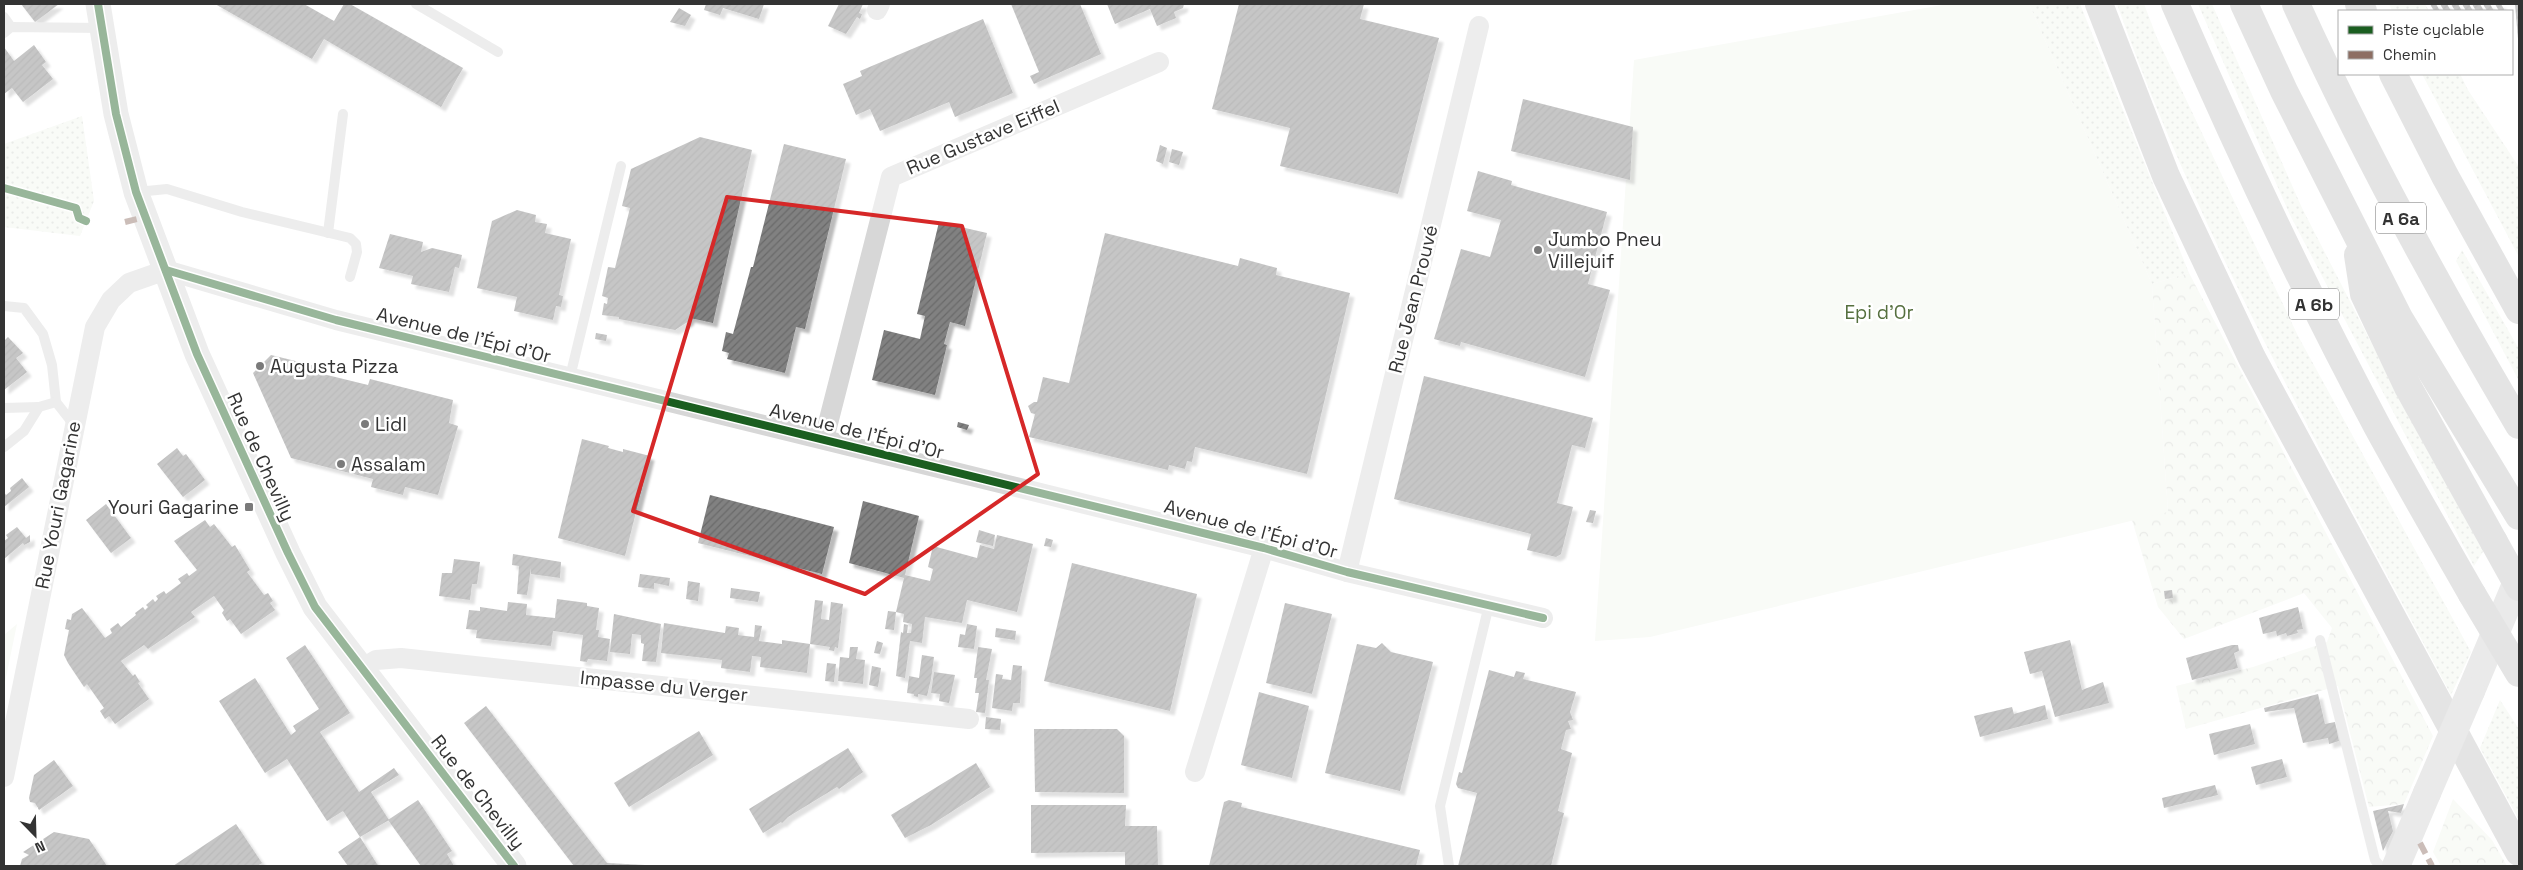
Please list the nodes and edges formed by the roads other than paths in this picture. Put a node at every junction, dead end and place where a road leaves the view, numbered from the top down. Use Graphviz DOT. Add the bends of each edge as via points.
graph roads {
  1 [pos="98,4"];
  2 [pos="416,4"];
  3 [pos="2099,4"];
  4 [pos="2175,4"];
  5 [pos="2244,4"];
  6 [pos="2296,4"];
  7 [pos="4,17"];
  8 [pos="1479,26"];
  9 [pos="100,28"];
  10 [pos="7,30"];
  11 [pos="498,52"];
  12 [pos="1159,62"];
  13 [pos="2394,75"];
  14 [pos="343,114"];
  15 [pos="621,166"];
  16 [pos="136,192"];
  17 [pos="2354,231"];
  18 [pos="328,233"];
  19 [pos="166,270"];
  20 [pos="350,278"];
  21 [pos="4,306"];
  22 [pos="2519,310"];
  23 [pos="570,377"];
  24 [pos="56,402"];
  25 [pos="39,407"];
  26 [pos="4,408"];
  27 [pos="74,425"];
  28 [pos="2519,425"];
  29 [pos="824,439"];
  30 [pos="4,447"];
  31 [pos="2515,508"];
  32 [pos="1264,548"];
  33 [pos="1347,572"];
  34 [pos="2519,577"];
  35 [pos="2519,588"];
  36 [pos="1488,605"];
  37 [pos="2519,609"];
  38 [pos="1543,618"];
  39 [pos="2320,640"];
  40 [pos="361,669"];
  41 [pos="2519,672"];
  42 [pos="2474,698"];
  43 [pos="969,719"];
  44 [pos="1195,772"];
  45 [pos="4,777"];
  46 [pos="2434,793"];
  47 [pos="2519,852"];
  48 [pos="514,866"];
  49 [pos="1448,866"];
  50 [pos="2380,866"];
  51 [pos="2396,866"];
  52 [pos="2410,866"];
  1 -- 9 [label="street, Rue de Chevilly"];
  2 -- 11 [label="lane"];
  3 -- 47 [label="highway" via="2166,176 2252,358"];
  4 -- 41 [label="highway, A 6b, bridge" via="2300,276 2378,427"];
  5 -- 17 [label="highway, A 6a"];
  6 -- 28 [label="highway, A 6a" via="2392,201"];
  7 -- 10 [label="lane"];
  8 -- 33 [label="street, Rue Jean Prouvé"];
  9 -- 10 [label="lane"];
  9 -- 16 [label="street, Rue de Chevilly" via="116,114"];
  12 -- 29 [label="street, Rue Gustave Eiffel" via="891,177"];
  13 -- 22 [label="highway"];
  14 -- 18 [label="lane"];
  15 -- 23 [label="lane"];
  16 -- 18 [label="lane" via="167,189"];
  16 -- 19 [label="street, Rue de Chevilly"];
  17 -- 31 [label="highway, A 6a" via="2399,318"];
  17 -- 35 [label="highway, bridge" via="2364,294 2408,386"];
  18 -- 20 [label="lane" via="350,238 356,244"];
  19 -- 23 [label="street, Avenue de l'Épi d'Or" via="336,320"];
  19 -- 27 [label="street, Rue Youri Gagarine" via="129,283 107,306 95,326"];
  19 -- 40 [label="street, Rue de Chevilly" via="197,354 288,554 315,607"];
  21 -- 24 [label="lane" via="24,308 42,334 52,365"];
  23 -- 29 [label="street, Avenue de l'Épi d'Or"];
  24 -- 25 [label="lane"];
  24 -- 27 [label="lane"];
  25 -- 26 [label="lane"];
  25 -- 30 [label="lane" via="24,431"];
  27 -- 45 [label="street, Rue Youri Gagarine"];
  29 -- 32 [label="street, Avenue de l'Épi d'Or"];
  32 -- 33 [label="street, Avenue de l'Épi d'Or"];
  32 -- 44 [label="street"];
  33 -- 36 [label="street, Avenue de l'Épi d'Or"];
  34 -- 42 [label="main road"];
  36 -- 38 [label="street, Avenue de l'Épi d'Or"];
  36 -- 49 [label="lane" via="1440,806"];
  37 -- 42 [label="main road"];
  39 -- 50 [label="lane" via="2375,860"];
  40 -- 43 [label="street, Impasse du Verger" via="376,660 401,658"];
  40 -- 48 [label="street, Rue de Chevilly"];
  42 -- 46 [label="main road"];
  46 -- 51 [label="main road"];
  46 -- 52 [label="main road"];
}
